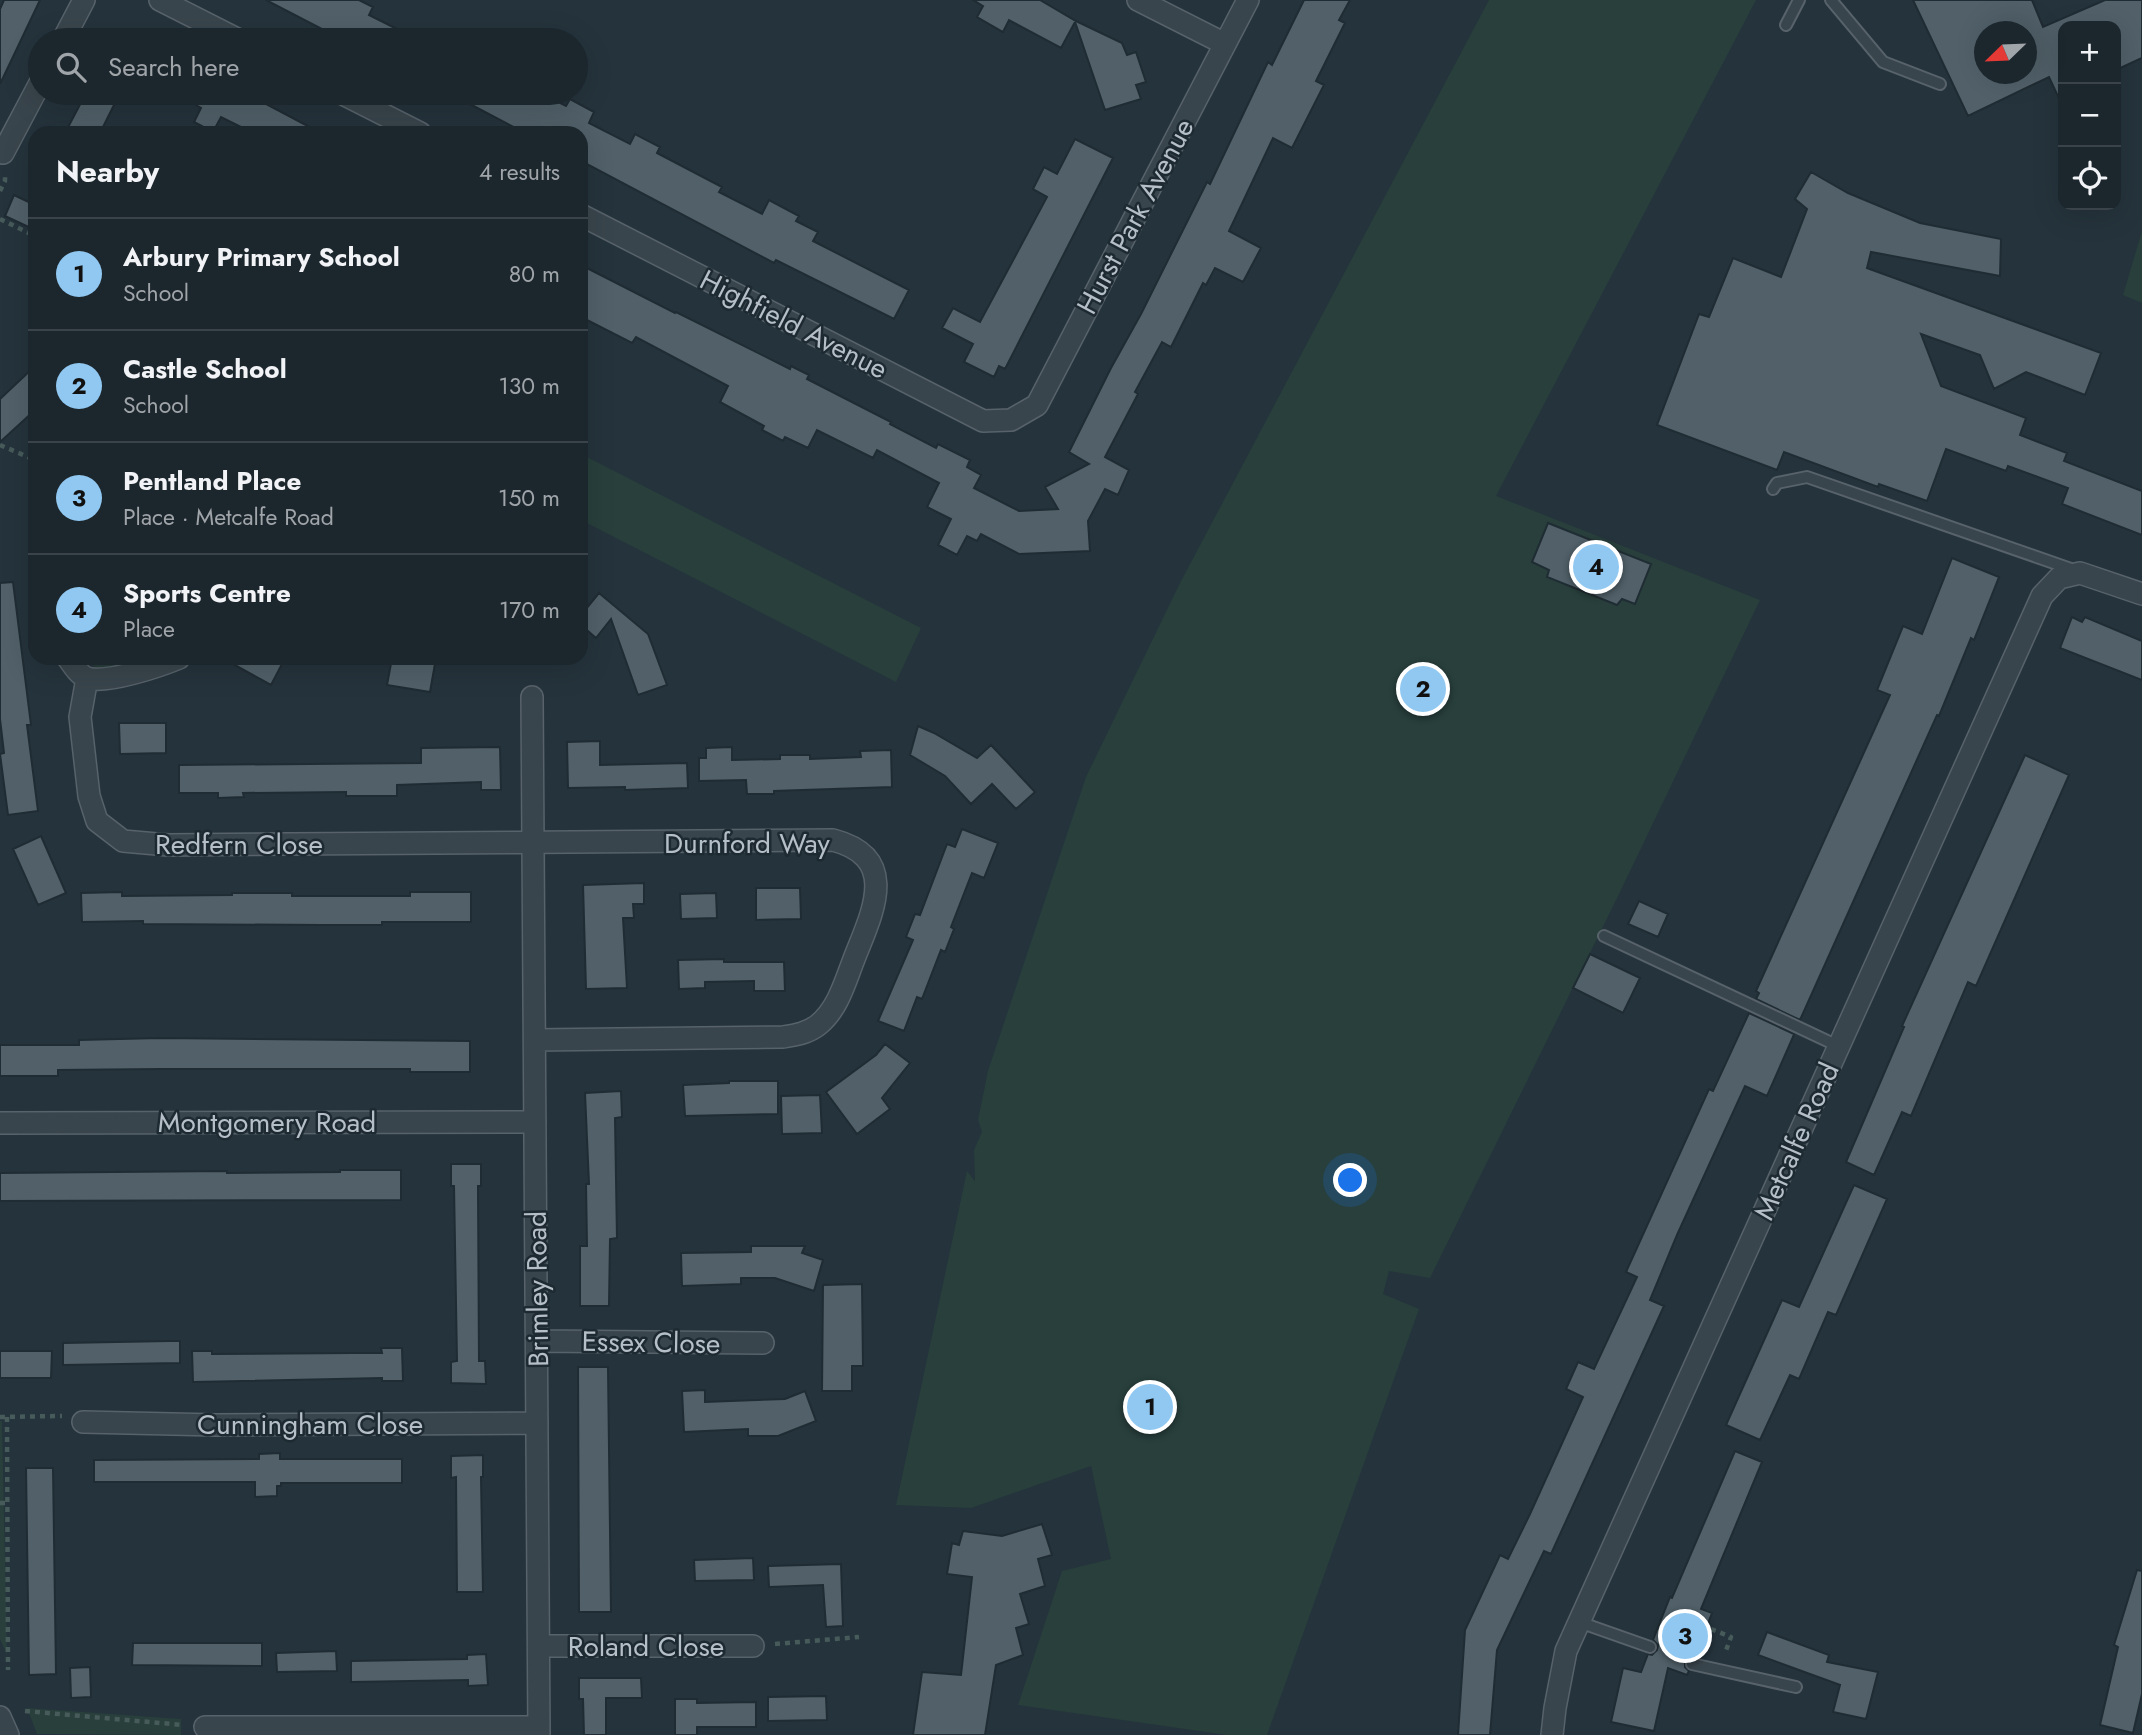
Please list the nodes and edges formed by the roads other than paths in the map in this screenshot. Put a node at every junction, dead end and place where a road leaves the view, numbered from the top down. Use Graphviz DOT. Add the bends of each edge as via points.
graph roads {
  1 [pos="84,0"];
  2 [pos="160,0"];
  3 [pos="1138,0"];
  4 [pos="1248,0"];
  5 [pos="1799,0"];
  6 [pos="1831,0"];
  7 [pos="1786,25"];
  8 [pos="69,28"];
  9 [pos="215,28"];
  10 [pos="1225,44"];
  11 [pos="1940,84"];
  12 [pos="28,105"];
  13 [pos="365,105"];
  14 [pos="406,126"];
  15 [pos="3,153"];
  16 [pos="588,219"];
  17 [pos="1011,420"];
  18 [pos="1773,489"];
  19 [pos="2080,573"];
  20 [pos="2142,594"];
  21 [pos="73,665"];
  22 [pos="156,665"];
  23 [pos="87,678"];
  24 [pos="531,697"];
  25 [pos="533,843"];
  26 [pos="1604,936"];
  27 [pos="536,1040"];
  28 [pos="1839,1046"];
  29 [pos="535,1122"];
  30 [pos="0,1123"];
  31 [pos="538,1341"];
  32 [pos="763,1343"];
  33 [pos="83,1422"];
  34 [pos="537,1423"];
  35 [pos="1579,1622"];
  36 [pos="539,1646"];
  37 [pos="753,1646"];
  38 [pos="1650,1647"];
  39 [pos="1692,1664"];
  40 [pos="1796,1688"];
  41 [pos="0,1717"];
  42 [pos="205,1727"];
  43 [pos="539,1731"];
  44 [pos="8,1735"];
  45 [pos="1552,1735"];
  1 -- 8 [label="street"];
  2 -- 9 [label="street"];
  3 -- 10 [label="street"];
  4 -- 10 [label="street, Hurst Park Avenue"];
  5 -- 7 [label="lane"];
  6 -- 11 [label="lane" via="1883,62"];
  10 -- 17 [label="street, Hurst Park Avenue" via="1037,405"];
  12 -- 15 [label="street"];
  13 -- 14 [label="street"];
  16 -- 17 [label="street, Highfield Avenue" via="983,421"];
  18 -- 19 [label="lane" via="1777,482 1807,477"];
  19 -- 20 [label="street"];
  19 -- 28 [label="street, Metcalfe Road" via="2059,578 2042,596"];
  21 -- 23 [label="street"];
  22 -- 23 [label="street" via="112,678"];
  23 -- 25 [label="street, Redfern Close" via="80,717 89,796 97,821 123,841 168,845"];
  24 -- 25 [label="street, Brimley Road"];
  25 -- 27 [label="street, Brimley Road"];
  25 -- 27 [label="street, Durnford Way" via="833,841 861,853 873,870 876,901 840,996 829,1015 801,1035"];
  26 -- 28 [label="lane"];
  27 -- 29 [label="street, Brimley Road"];
  28 -- 35 [label="street, Metcalfe Road"];
  29 -- 30 [label="street, Montgomery Road"];
  29 -- 31 [label="street, Brimley Road"];
  31 -- 32 [label="street, Essex Close"];
  31 -- 34 [label="street, Brimley Road"];
  33 -- 34 [label="street, Cunningham Close"];
  34 -- 36 [label="street, Brimley Road"];
  35 -- 38 [label="lane"];
  35 -- 45 [label="street, Metcalfe Road" via="1566,1651"];
  36 -- 37 [label="street, Roland Close"];
  36 -- 43 [label="street, Brimley Road"];
  39 -- 40 [label="lane"];
  41 -- 44 [label="street"];
  42 -- 43 [label="street"];
}
